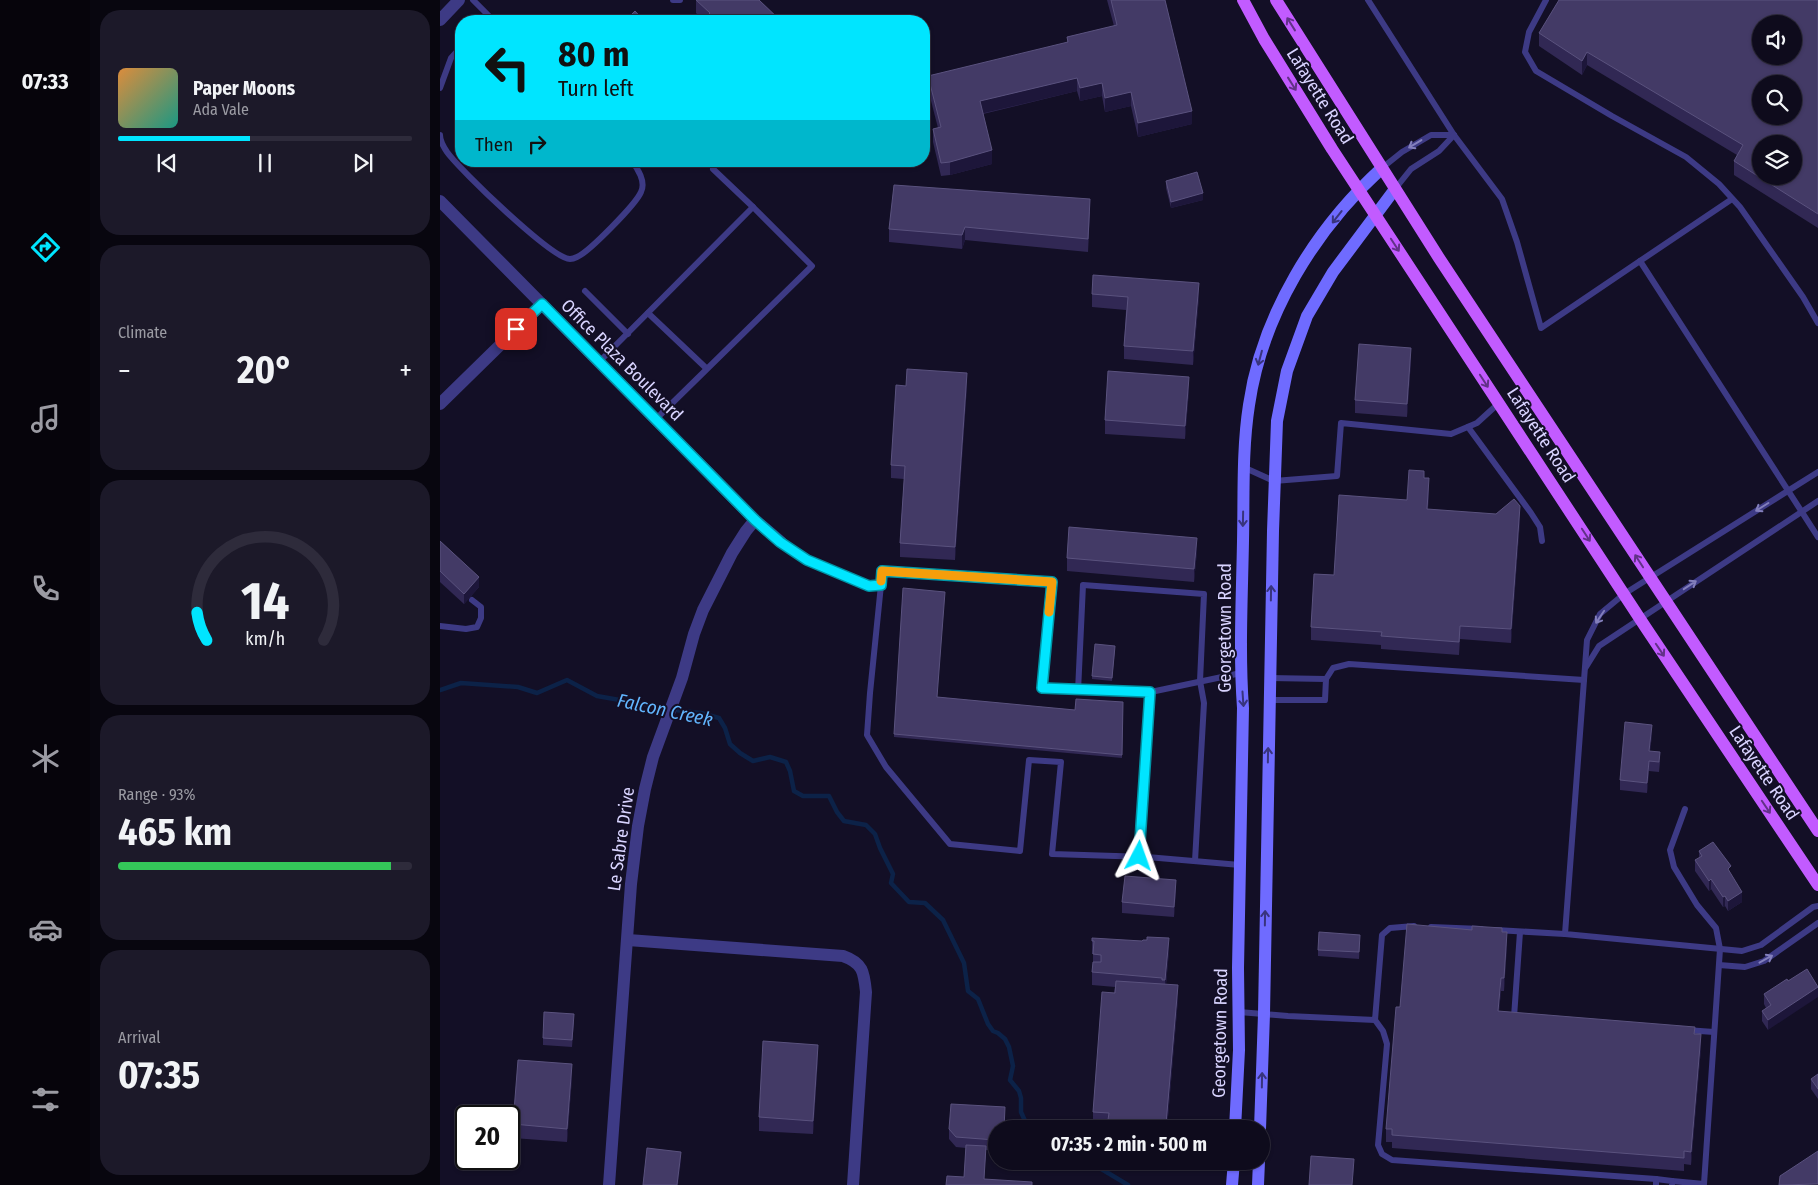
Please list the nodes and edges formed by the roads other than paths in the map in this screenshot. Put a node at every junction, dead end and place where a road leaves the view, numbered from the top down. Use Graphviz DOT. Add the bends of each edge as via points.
graph roads {
  1 [pos="460,0"];
  2 [pos="474,0"];
  3 [pos="673,0"];
  4 [pos="680,0"];
  5 [pos="1243,0"];
  6 [pos="1276,0"];
  7 [pos="1368,0"];
  8 [pos="1546,0"];
  9 [pos="486,15"];
  10 [pos="440,20"];
  11 [pos="455,54"];
  12 [pos="440,88"];
  13 [pos="1454,135"];
  14 [pos="440,140"];
  15 [pos="455,161"];
  16 [pos="461,167"];
  17 [pos="636,167"];
  18 [pos="1382,168"];
  19 [pos="713,169"];
  20 [pos="1359,189"];
  21 [pos="1395,189"];
  22 [pos="1732,199"];
  23 [pos="440,201"];
  24 [pos="753,207"];
  25 [pos="1376,216"];
  26 [pos="1640,261"];
  27 [pos="585,291"];
  28 [pos="542,304"];
  29 [pos="648,313"];
  30 [pos="1818,323"];
  31 [pos="628,334"];
  32 [pos="599,362"];
  33 [pos="706,368"];
  34 [pos="1499,403"];
  35 [pos="440,404"];
  36 [pos="656,419"];
  37 [pos="1468,427"];
  38 [pos="1241,467"];
  39 [pos="1818,472"];
  40 [pos="1274,481"];
  41 [pos="1788,490"];
  42 [pos="1818,501"];
  43 [pos="1802,512"];
  44 [pos="755,520"];
  45 [pos="1818,537"];
  46 [pos="1542,541"];
  47 [pos="780,542"];
  48 [pos="1650,578"];
  49 [pos="881,585"];
  50 [pos="1624,594"];
  51 [pos="472,600"];
  52 [pos="1666,602"];
  53 [pos="1640,620"];
  54 [pos="440,626"];
  55 [pos="1586,668"];
  56 [pos="1241,673"];
  57 [pos="1270,678"];
  58 [pos="1326,679"];
  59 [pos="1584,680"];
  60 [pos="1200,681"];
  61 [pos="1078,690"];
  62 [pos="1150,692"];
  63 [pos="1269,700"];
  64 [pos="1685,810"];
  65 [pos="1818,831"];
  66 [pos="1139,856"];
  67 [pos="1195,861"];
  68 [pos="1240,865"];
  69 [pos="1818,885"];
  70 [pos="1818,906"];
  71 [pos="1818,923"];
  72 [pos="1520,932"];
  73 [pos="1565,934"];
  74 [pos="628,940"];
  75 [pos="1720,949"];
  76 [pos="1719,965"];
  77 [pos="1239,1012"];
  78 [pos="1264,1014"];
  79 [pos="1524,1018"];
  80 [pos="1376,1020"];
  81 [pos="1676,1029"];
  82 [pos="1714,1032"];
  83 [pos="1235,1120"];
  84 [pos="1260,1120"];
  85 [pos="1233,1170"];
  86 [pos="1259,1170"];
  87 [pos="1656,1182"];
  88 [pos="1672,1183"];
  89 [pos="609,1185"];
  90 [pos="853,1185"];
  91 [pos="1232,1185"];
  92 [pos="1258,1185"];
  1 -- 10 [label="street"];
  2 -- 9 [label="lane"];
  3 -- 4 [label="lane"];
  5 -- 20 [label="main road, Lafayette Road, one-way" via="1268,46"];
  18 -- 6 [label="main road, Lafayette Road, one-way"];
  7 -- 13 [label="lane"];
  8 -- 22 [label="lane" via="1529,32 1525,52 1536,71 1686,156"];
  11 -- 12 [label="lane"];
  13 -- 18 [label="lane, one-way" via="1431,135"];
  13 -- 21 [label="lane" via="1439,151 1411,169"];
  13 -- 26 [label="lane" via="1502,199 1541,328"];
  14 -- 15 [label="lane"];
  16 -- 17 [label="lane" via="510,215 568,259 577,257 593,245 642,191 642,180"];
  18 -- 20 [label="main road, Georgetown Road"];
  18 -- 21 [label="main road, Lafayette Road"];
  19 -- 24 [label="lane"];
  20 -- 25 [label="main road, Lafayette Road"];
  20 -- 38 [label="main road, Georgetown Road, one-way" via="1310,253 1283,299 1265,340 1249,403"];
  21 -- 25 [label="main road"];
  48 -- 21 [label="main road, Lafayette Road, one-way"];
  22 -- 26 [label="lane"];
  22 -- 30 [label="lane"];
  23 -- 28 [label="street, Office Plaza Boulevard"];
  24 -- 29 [label="lane"];
  24 -- 33 [label="lane" via="812,266"];
  25 -- 34 [label="main road, Lafayette Road, one-way"];
  25 -- 40 [label="main road" via="1324,286 1295,345 1277,421"];
  26 -- 41 [label="lane"];
  27 -- 31 [label="lane"];
  28 -- 32 [label="street, Office Plaza Boulevard"];
  28 -- 35 [label="street"];
  29 -- 31 [label="lane"];
  29 -- 33 [label="lane"];
  31 -- 32 [label="lane"];
  32 -- 36 [label="street, Office Plaza Boulevard"];
  33 -- 36 [label="lane"];
  34 -- 37 [label="lane"];
  34 -- 50 [label="main road, Lafayette Road, one-way"];
  36 -- 44 [label="street, Office Plaza Boulevard"];
  37 -- 40 [label="lane" via="1451,434 1341,423 1337,476"];
  37 -- 46 [label="lane" via="1531,513 1540,527"];
  38 -- 40 [label="lane"];
  38 -- 56 [label="main road, Georgetown Road, one-way"];
  39 -- 41 [label="lane"];
  57 -- 40 [label="main road, one-way"];
  41 -- 43 [label="lane"];
  41 -- 48 [label="lane, one-way"];
  42 -- 43 [label="lane"];
  43 -- 45 [label="lane"];
  52 -- 43 [label="lane, one-way"];
  44 -- 47 [label="street, Office Plaza Boulevard"];
  44 -- 74 [label="street, Le Sabre Drive" via="732,553 694,634 650,769 638,826"];
  47 -- 49 [label="lane" via="807,560 869,586"];
  48 -- 50 [label="lane"];
  48 -- 52 [label="main road, Lafayette Road"];
  49 -- 61 [label="lane" via="882,571 1052,582 1042,688"];
  49 -- 66 [label="lane" via="868,735 886,767 950,844 1020,852 1029,760 1061,762 1052,854"];
  50 -- 53 [label="main road, Lafayette Road"];
  50 -- 55 [label="lane, one-way" via="1600,614 1587,640"];
  51 -- 54 [label="lane" via="481,607 477,626 466,629"];
  52 -- 53 [label="lane"];
  52 -- 65 [label="main road, Lafayette Road"];
  53 -- 55 [label="lane" via="1599,646"];
  53 -- 69 [label="main road, Lafayette Road, one-way"];
  55 -- 59 [label="lane"];
  56 -- 60 [label="lane"];
  56 -- 68 [label="main road, Georgetown Road, one-way"];
  57 -- 58 [label="lane"];
  57 -- 63 [label="main road"];
  58 -- 59 [label="lane" via="1333,668 1349,664"];
  58 -- 63 [label="lane" via="1325,700"];
  59 -- 73 [label="lane"];
  60 -- 61 [label="lane" via="1204,594 1083,585"];
  60 -- 62 [label="lane"];
  60 -- 67 [label="lane" via="1204,703"];
  61 -- 62 [label="lane"];
  62 -- 66 [label="lane"];
  78 -- 63 [label="main road, one-way"];
  64 -- 75 [label="lane" via="1670,850 1674,867 1697,905 1716,928"];
  66 -- 67 [label="lane"];
  67 -- 68 [label="lane"];
  68 -- 77 [label="main road, Georgetown Road"];
  70 -- 75 [label="lane" via="1761,945 1742,951"];
  76 -- 71 [label="lane, one-way" via="1745,967 1764,962"];
  72 -- 73 [label="lane"];
  72 -- 79 [label="lane" via="1514,1017"];
  72 -- 80 [label="lane" via="1407,925 1390,928 1382,934"];
  73 -- 75 [label="lane"];
  74 -- 89 [label="street, Le Sabre Drive"];
  74 -- 90 [label="street" via="842,956 862,967 866,992"];
  75 -- 76 [label="lane"];
  76 -- 82 [label="lane"];
  77 -- 78 [label="lane"];
  77 -- 83 [label="main road, Georgetown Road"];
  78 -- 80 [label="lane"];
  84 -- 78 [label="main road, one-way"];
  80 -- 87 [label="lane" via="1387,1044 1378,1145 1382,1154 1392,1160"];
  81 -- 82 [label="lane"];
  82 -- 88 [label="lane" via="1704,1184"];
  85 -- 91 [label="main road"];
  86 -- 92 [label="main road"];
  87 -- 88 [label="lane"];
}
